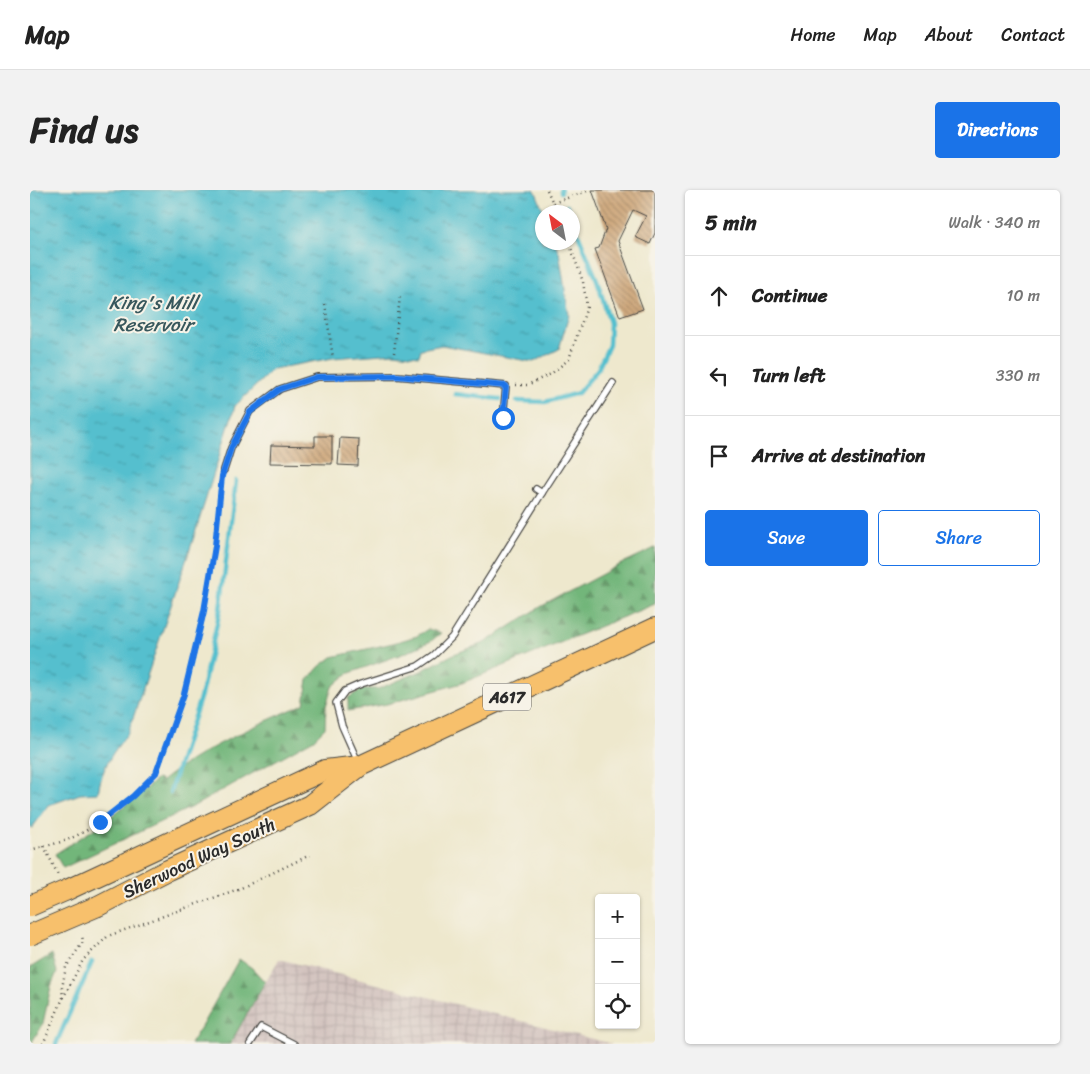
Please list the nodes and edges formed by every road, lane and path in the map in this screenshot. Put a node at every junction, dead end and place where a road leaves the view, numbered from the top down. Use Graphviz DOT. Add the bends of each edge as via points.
graph roads {
  1 [pos="547,190"];
  2 [pos="590,190"];
  3 [pos="553,203"];
  4 [pos="572,250"];
  5 [pos="400,296"];
  6 [pos="325,304"];
  7 [pos="394,352"];
  8 [pos="333,358"];
  9 [pos="613,383"];
  10 [pos="506,386"];
  11 [pos="503,418"];
  12 [pos="224,470"];
  13 [pos="536,489"];
  14 [pos="542,493"];
  15 [pos="655,628"];
  16 [pos="360,766"];
  17 [pos="44,846"];
  18 [pos="30,850"];
  19 [pos="310,855"];
  20 [pos="58,875"];
  21 [pos="30,906"];
  22 [pos="30,935"];
  23 [pos="82,935"];
  24 [pos="63,998"];
  25 [pos="43,1044"];
  26 [pos="250,1044"];
  27 [pos="294,1044"];
  1 -- 3 [label="path"];
  2 -- 3 [label="path"];
  4 -- 10 [label="path" via="583,282 587,307 569,359 551,374 527,385"];
  5 -- 7 [label="path"];
  6 -- 8 [label="path"];
  9 -- 14 [label="lane"];
  10 -- 11 [label="lane"];
  10 -- 12 [label="lane" via="397,376 317,377 280,389 250,412 231,448"];
  12 -- 17 [label="path" via="204,611 184,694 156,773 100,822 68,839"];
  13 -- 14 [label="lane"];
  14 -- 16 [label="lane" via="452,637 434,656 418,666 345,691 336,703 342,726"];
  15 -- 16 [label="highway, Sherwood Way South / A617"];
  16 -- 21 [label="highway, Sherwood Way South / A617, bridge" via="325,770"];
  16 -- 22 [label="highway, Sherwood Way South / A617, bridge" via="310,805"];
  17 -- 18 [label="path"];
  17 -- 20 [label="path"];
  19 -- 24 [label="path" via="241,888 108,936 84,960"];
  23 -- 24 [label="path" via="83,942 66,967"];
  24 -- 25 [label="path"];
  26 -- 27 [label="lane" via="261,1027"];
}
